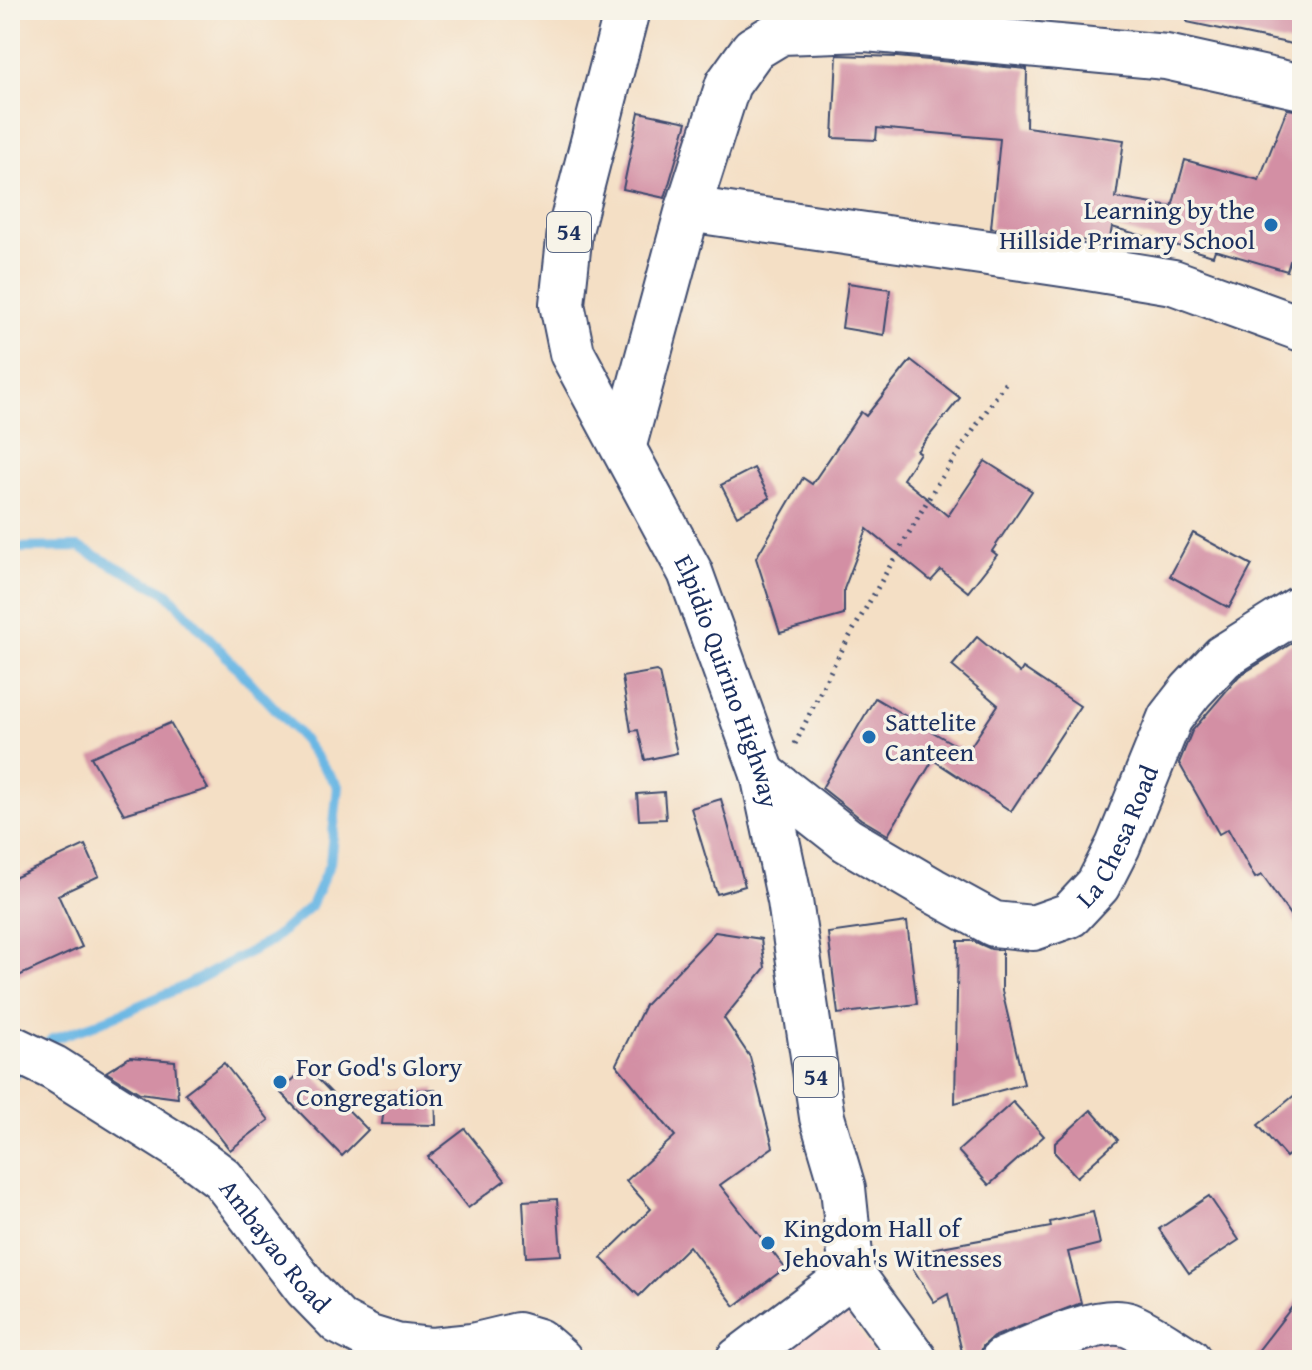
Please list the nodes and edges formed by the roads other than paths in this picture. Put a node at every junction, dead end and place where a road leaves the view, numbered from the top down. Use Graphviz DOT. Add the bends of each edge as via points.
graph roads {
  1 [pos="627,10"];
  2 [pos="1302,87"];
  3 [pos="688,209"];
  4 [pos="1302,329"];
  5 [pos="624,445"];
  6 [pos="1302,607"];
  7 [pos="769,779"];
  8 [pos="10,1047"];
  9 [pos="852,1274"];
  10 [pos="560,1360"];
  11 [pos="738,1360"];
  12 [pos="915,1360"];
  13 [pos="1003,1360"];
  14 [pos="1189,1360"];
  1 -- 5 [label="main road, Elpidio Quirino Highway / 54" via="570,231 562,304 572,353"];
  2 -- 3 [label="main road" via="1166,57 866,29 781,32 753,49 728,84"];
  3 -- 4 [label="main road" via="1173,282"];
  3 -- 5 [label="main road"];
  5 -- 7 [label="main road, Elpidio Quirino Highway / 54" via="690,572"];
  6 -- 7 [label="main road, La Chesa Road" via="1223,657 1170,718 1098,885 1070,915 1058,920 1033,928 994,924 847,840"];
  7 -- 9 [label="main road, Elpidio Quirino Highway / 54" via="822,1117 843,1188"];
  8 -- 10 [label="main road, Ambayao Road" via="54,1068 222,1178 306,1288 339,1322 383,1342 432,1350 518,1335 538,1341"];
  9 -- 11 [label="main road"];
  9 -- 12 [label="main road"];
  13 -- 14 [label="main road" via="1072,1331 1112,1323 1128,1325"];
}
